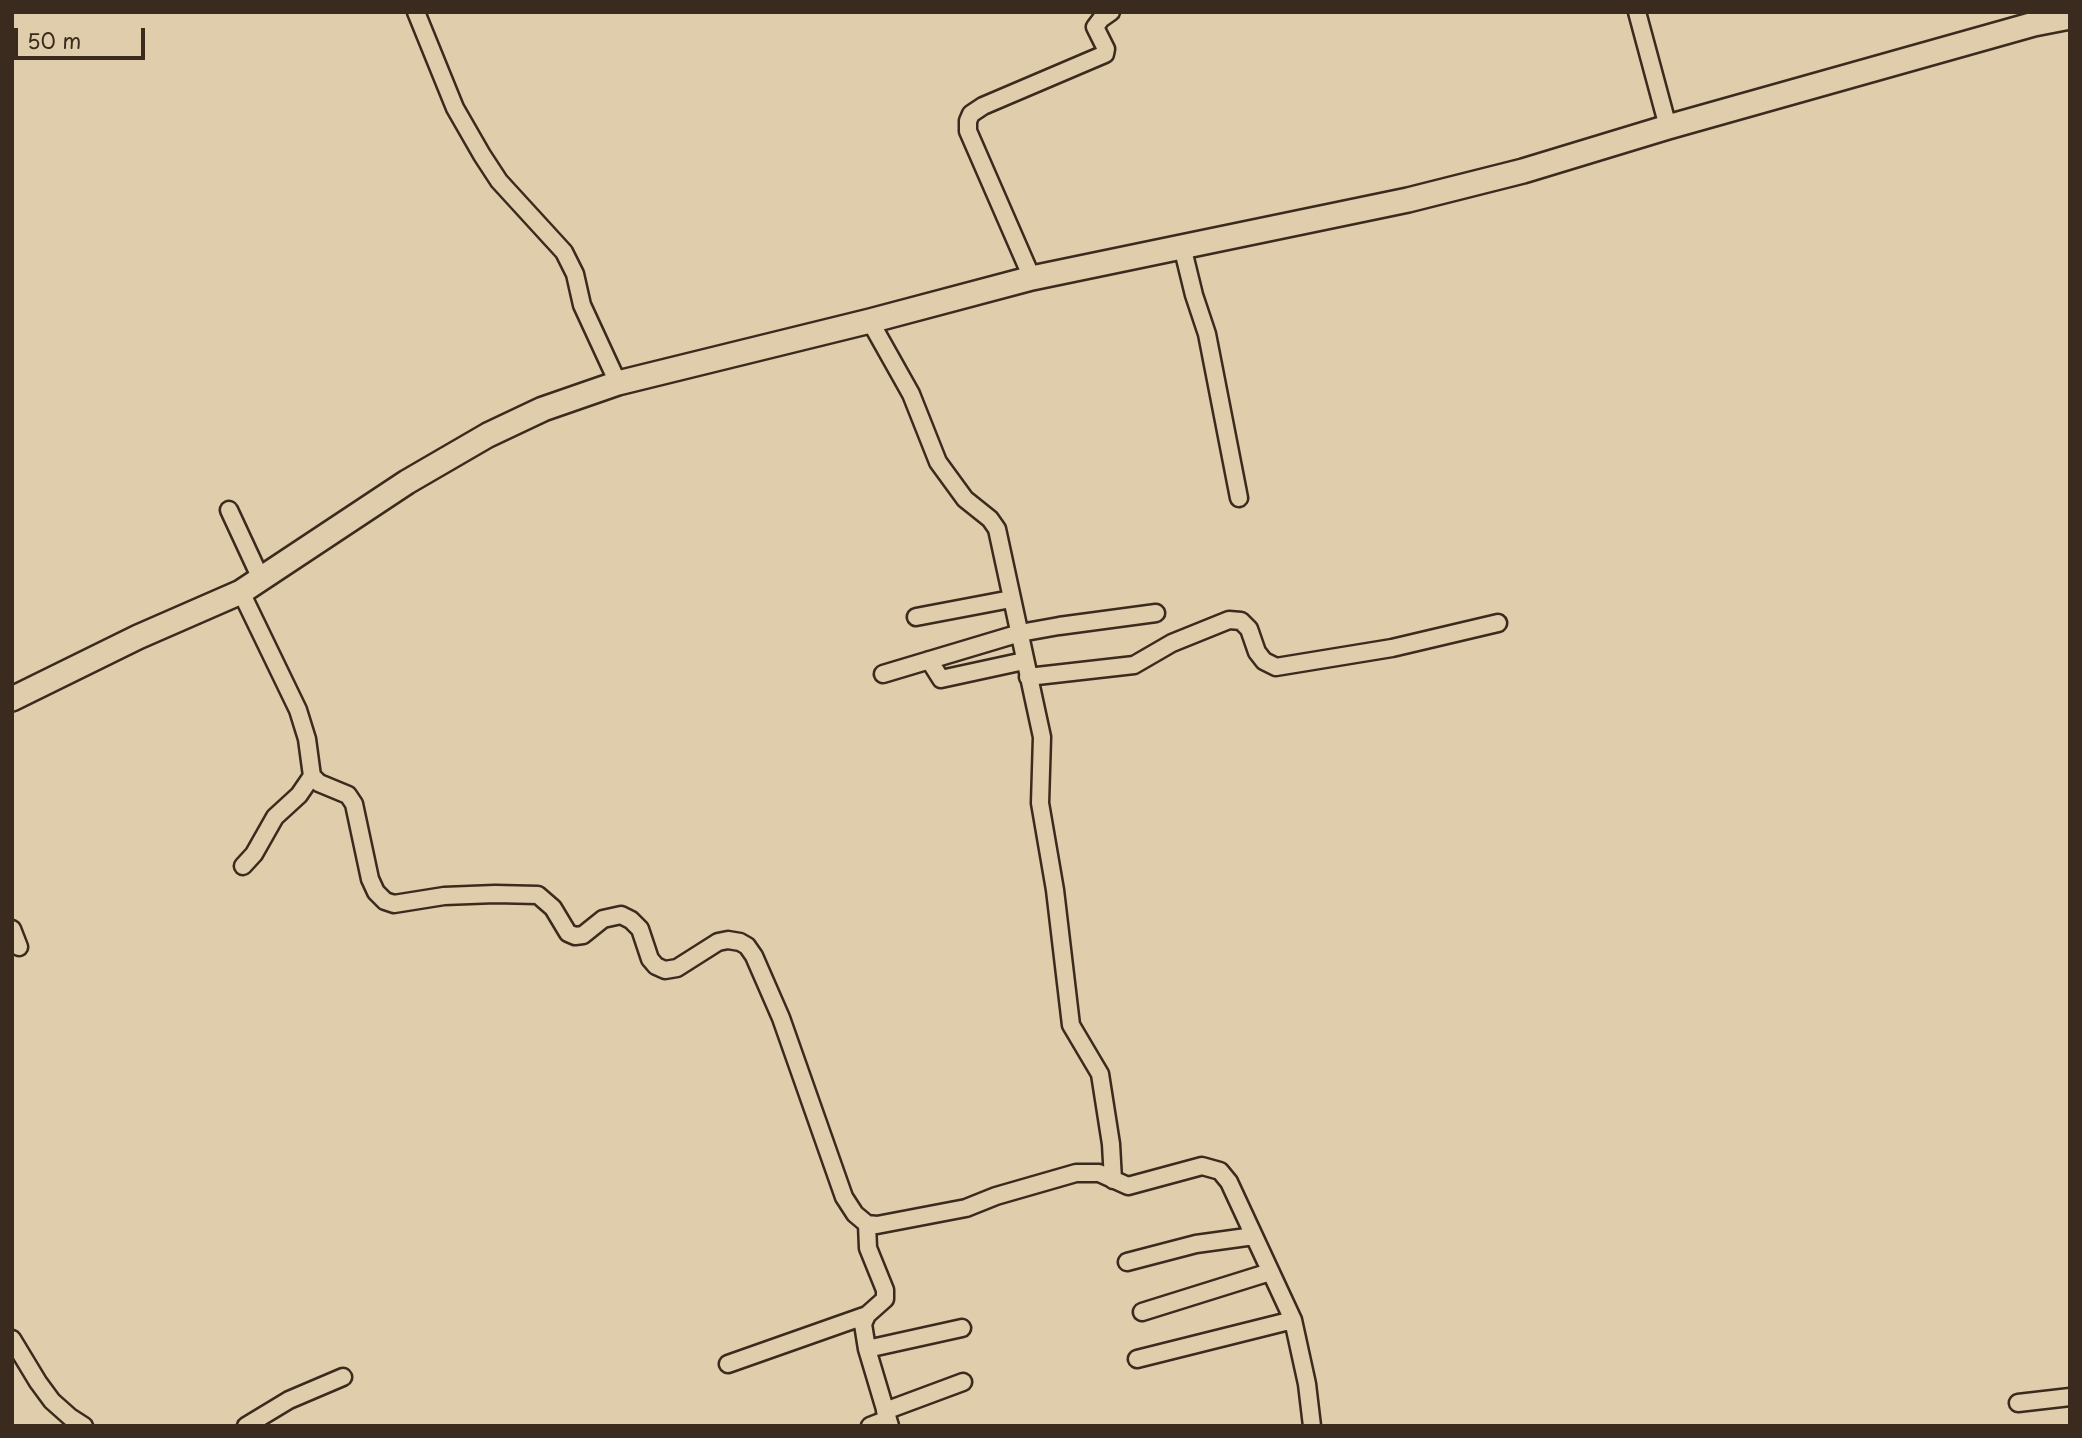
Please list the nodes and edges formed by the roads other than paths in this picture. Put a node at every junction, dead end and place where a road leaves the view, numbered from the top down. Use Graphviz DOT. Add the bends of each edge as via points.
graph roads {
  1 [pos="416,12"];
  2 [pos="1088,12"];
  3 [pos="1111,12"];
  4 [pos="1637,12"];
  5 [pos="2070,17"];
  6 [pos="1096,27"];
  7 [pos="1668,127"];
  8 [pos="1182,246"];
  9 [pos="1032,278"];
  10 [pos="870,321"];
  11 [pos="618,383"];
  12 [pos="1239,498"];
  13 [pos="229,510"];
  14 [pos="261,579"];
  15 [pos="241,592"];
  16 [pos="1011,599"];
  17 [pos="1156,613"];
  18 [pos="916,617"];
  19 [pos="1497,623"];
  20 [pos="1020,633"];
  21 [pos="929,660"];
  22 [pos="1026,669"];
  23 [pos="883,674"];
  24 [pos="12,699"];
  25 [pos="312,776"];
  26 [pos="243,866"];
  27 [pos="12,929"];
  28 [pos="19,947"];
  29 [pos="1113,1180"];
  30 [pos="867,1224"];
  31 [pos="1254,1236"];
  32 [pos="1127,1262"];
  33 [pos="1270,1272"];
  34 [pos="1142,1312"];
  35 [pos="867,1315"];
  36 [pos="1293,1320"];
  37 [pos="962,1328"];
  38 [pos="12,1339"];
  39 [pos="867,1349"];
  40 [pos="1137,1359"];
  41 [pos="727,1364"];
  42 [pos="343,1377"];
  43 [pos="963,1382"];
  44 [pos="2070,1397"];
  45 [pos="2018,1403"];
  46 [pos="888,1419"];
  47 [pos="84,1426"];
  48 [pos="246,1426"];
  49 [pos="870,1426"];
  50 [pos="1312,1426"];
  1 -- 11 [label="street" via="455,108 482,155 499,181 564,252 582,305"];
  2 -- 6 [label="street"];
  3 -- 6 [label="street"];
  4 -- 7 [label="street"];
  5 -- 7 [label="main road"];
  6 -- 9 [label="street" via="1106,49 1100,58 983,106 968,121 968,131"];
  7 -- 8 [label="main road" via="1421,197"];
  8 -- 9 [label="main road"];
  8 -- 12 [label="street" via="1207,334"];
  9 -- 10 [label="main road"];
  10 -- 11 [label="main road"];
  10 -- 16 [label="street" via="911,394 938,462 965,499 995,524"];
  11 -- 14 [label="main road" via="543,409 488,435 407,482"];
  13 -- 14 [label="street"];
  14 -- 15 [label="main road"];
  15 -- 24 [label="main road"];
  15 -- 25 [label="street" via="298,710"];
  16 -- 18 [label="street"];
  16 -- 20 [label="street"];
  17 -- 20 [label="street"];
  19 -- 22 [label="street" via="1392,648 1276,667 1257,652 1241,621 1229,620 1172,643 1134,665"];
  20 -- 21 [label="street"];
  20 -- 22 [label="street"];
  21 -- 22 [label="street" via="941,679"];
  21 -- 23 [label="street"];
  22 -- 29 [label="street" via="1042,737 1040,803 1071,1025 1100,1074"];
  25 -- 26 [label="street" via="275,817"];
  25 -- 30 [label="street" via="348,795 354,804 370,879 386,901 538,895 575,936 603,919 621,915 640,929 650,959 665,970 677,968 718,942 747,946 781,1018 844,1196"];
  27 -- 28 [label="street"];
  29 -- 30 [label="street" via="1099,1172 1076,1173 966,1208 877,1226"];
  29 -- 31 [label="street" via="1128,1186 1202,1166 1220,1171"];
  30 -- 35 [label="street" via="868,1248 885,1290 885,1298"];
  31 -- 32 [label="street" via="1196,1244"];
  31 -- 33 [label="street"];
  33 -- 34 [label="street"];
  33 -- 36 [label="street"];
  35 -- 39 [label="street" via="863,1324"];
  35 -- 41 [label="street"];
  36 -- 40 [label="street"];
  36 -- 50 [label="street"];
  37 -- 39 [label="street"];
  38 -- 47 [label="street" via="52,1401"];
  39 -- 46 [label="street"];
  42 -- 48 [label="street" via="289,1400"];
  43 -- 46 [label="street"];
  44 -- 45 [label="street"];
  46 -- 49 [label="street"];
}
